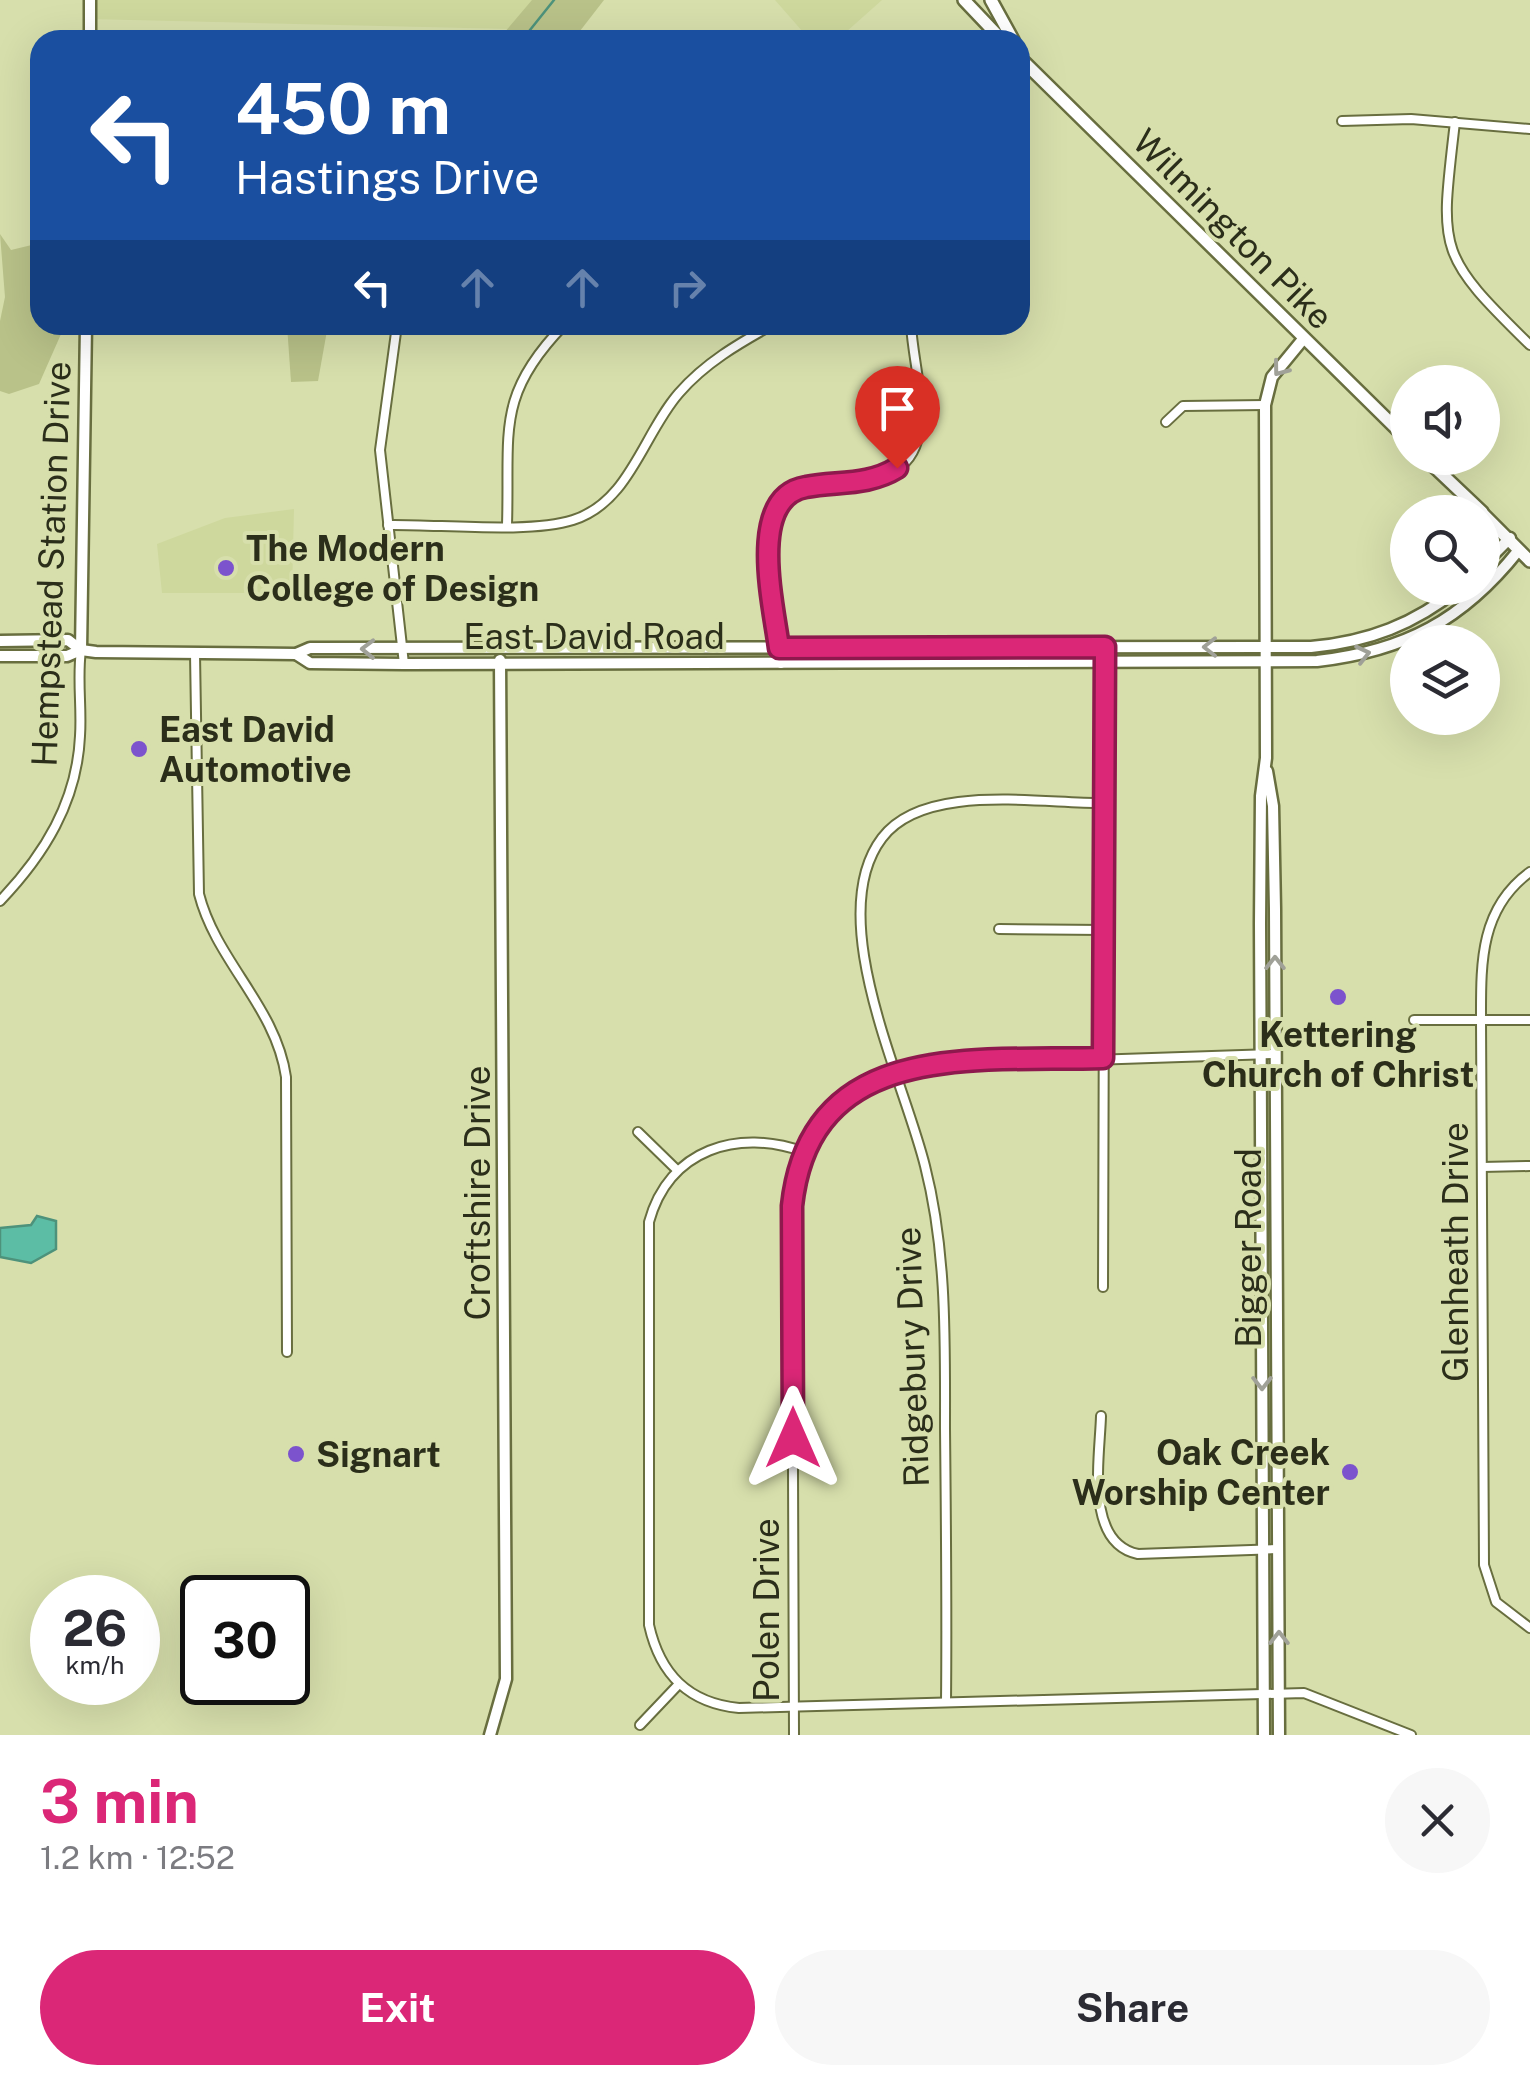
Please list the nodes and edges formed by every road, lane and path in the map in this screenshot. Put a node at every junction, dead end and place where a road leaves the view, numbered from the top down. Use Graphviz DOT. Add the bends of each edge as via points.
graph roads {
  1 [pos="90,0"];
  2 [pos="964,0"];
  3 [pos="991,0"];
  4 [pos="90,30"];
  5 [pos="992,30"];
  6 [pos="1007,30"];
  7 [pos="1030,66"];
  8 [pos="1342,120"];
  9 [pos="1454,122"];
  10 [pos="1530,129"];
  11 [pos="86,335"];
  12 [pos="395,335"];
  13 [pos="555,335"];
  14 [pos="755,335"];
  15 [pos="912,335"];
  16 [pos="1304,338"];
  17 [pos="1530,345"];
  18 [pos="1266,405"];
  19 [pos="1166,422"];
  20 [pos="1390,422"];
  21 [pos="1443,475"];
  22 [pos="1463,495"];
  23 [pos="507,524"];
  24 [pos="388,525"];
  25 [pos="1500,529"];
  26 [pos="1510,538"];
  27 [pos="1500,548"];
  28 [pos="1518,551"];
  29 [pos="1530,562"];
  30 [pos="1438,605"];
  31 [pos="0,641"];
  32 [pos="1105,647"];
  33 [pos="779,648"];
  34 [pos="1266,648"];
  35 [pos="500,649"];
  36 [pos="81,650"];
  37 [pos="403,650"];
  38 [pos="195,654"];
  39 [pos="296,654"];
  40 [pos="0,656"];
  41 [pos="1104,662"];
  42 [pos="1266,662"];
  43 [pos="404,664"];
  44 [pos="500,664"];
  45 [pos="781,664"];
  46 [pos="1266,760"];
  47 [pos="1105,803"];
  48 [pos="1530,872"];
  49 [pos="0,902"];
  50 [pos="999,929"];
  51 [pos="1104,930"];
  52 [pos="1414,1020"];
  53 [pos="1530,1020"];
  54 [pos="1481,1021"];
  55 [pos="1261,1054"];
  56 [pos="1274,1054"];
  57 [pos="1103,1058"];
  58 [pos="896,1070"];
  59 [pos="638,1132"];
  60 [pos="804,1152"];
  61 [pos="1530,1166"];
  62 [pos="1482,1167"];
  63 [pos="677,1170"];
  64 [pos="1103,1287"];
  65 [pos="287,1352"];
  66 [pos="1101,1416"];
  67 [pos="1278,1549"];
  68 [pos="1262,1550"];
  69 [pos="1530,1628"];
  70 [pos="678,1685"];
  71 [pos="1264,1693"];
  72 [pos="1279,1693"];
  73 [pos="946,1702"];
  74 [pos="794,1708"];
  75 [pos="640,1724"];
  76 [pos="490,1735"];
  77 [pos="794,1735"];
  78 [pos="1264,1735"];
  79 [pos="1279,1735"];
  80 [pos="1411,1735"];
  1 -- 4 [label="street"];
  2 -- 5 [label="main road"];
  3 -- 6 [label="main road"];
  7 -- 16 [label="main road, Wilmington Pike"];
  8 -- 9 [label="street"];
  9 -- 10 [label="street"];
  9 -- 17 [label="street" via="1448,245 1462,275"];
  11 -- 36 [label="street, Hempstead Station Drive"];
  12 -- 24 [label="street" via="381,428"];
  13 -- 23 [label="street" via="528,364 513,395"];
  14 -- 23 [label="street" via="680,391 601,506 563,522"];
  15 -- 33 [label="street" via="920,418 909,456 878,478 798,489 774,512 768,538"];
  16 -- 18 [label="street, Bigger Road, one-way" via="1272,378"];
  16 -- 20 [label="main road, Wilmington Pike"];
  18 -- 19 [label="street" via="1184,406"];
  18 -- 34 [label="street, Bigger Road"];
  21 -- 22 [label="main road"];
  23 -- 24 [label="street"];
  24 -- 37 [label="street"];
  25 -- 26 [label="main road"];
  26 -- 27 [label="street"];
  26 -- 28 [label="main road"];
  28 -- 29 [label="main road"];
  42 -- 28 [label="street, East David Road, one-way" via="1342,658 1434,628 1489,588"];
  30 -- 34 [label="street, East David Road" via="1374,636"];
  31 -- 36 [label="street, East David Road" via="68,640"];
  32 -- 33 [label="street, East David Road"];
  34 -- 32 [label="street, East David Road, one-way"];
  32 -- 41 [label="street"];
  33 -- 35 [label="street, East David Road"];
  33 -- 45 [label="street"];
  34 -- 42 [label="street, Bigger Road"];
  35 -- 37 [label="street, East David Road"];
  35 -- 44 [label="street, Croftshire Drive"];
  36 -- 38 [label="street, East David Road"];
  36 -- 40 [label="street, East David Road"];
  36 -- 49 [label="street, Hempstead Station Drive" via="80,744 67,802 39,855"];
  37 -- 39 [label="street, East David Road, one-way" via="310,648"];
  37 -- 43 [label="street"];
  38 -- 39 [label="street, East David Road"];
  38 -- 65 [label="street" via="198,894 276,1036 286,1077"];
  39 -- 43 [label="street, East David Road" via="310,663"];
  41 -- 42 [label="street, East David Road"];
  41 -- 45 [label="street, East David Road"];
  41 -- 47 [label="street"];
  42 -- 46 [label="street, Bigger Road"];
  43 -- 44 [label="street, East David Road"];
  44 -- 45 [label="street, East David Road"];
  44 -- 76 [label="street, Croftshire Drive" via="506,1679"];
  46 -- 55 [label="street, Bigger Road" via="1260,796"];
  56 -- 46 [label="street, Bigger Road, one-way" via="1273,806"];
  47 -- 51 [label="street"];
  47 -- 58 [label="street, Ridgebury Drive" via="943,803 914,812 882,837 866,866 860,906 870,976"];
  48 -- 54 [label="street, Glenheath Drive" via="1502,900 1488,930"];
  50 -- 51 [label="street"];
  51 -- 57 [label="street"];
  52 -- 54 [label="street"];
  53 -- 54 [label="street"];
  54 -- 62 [label="street, Glenheath Drive"];
  55 -- 56 [label="street, Polen Drive"];
  55 -- 57 [label="street, Polen Drive"];
  55 -- 68 [label="street, Bigger Road, one-way"];
  56 -- 67 [label="street, Bigger Road"];
  57 -- 58 [label="street, Polen Drive"];
  57 -- 64 [label="street"];
  58 -- 60 [label="street, Polen Drive" via="850,1094"];
  58 -- 73 [label="street, Ridgebury Drive" via="926,1170 941,1254"];
  59 -- 63 [label="street"];
  60 -- 63 [label="street" via="739,1141 710,1148"];
  60 -- 74 [label="street, Polen Drive" via="792,1206"];
  61 -- 62 [label="street"];
  62 -- 69 [label="street, Glenheath Drive" via="1484,1565 1496,1602"];
  63 -- 70 [label="street" via="649,1222 646,1312 649,1625"];
  66 -- 68 [label="street" via="1101,1511 1119,1546 1138,1554"];
  67 -- 68 [label="street"];
  72 -- 67 [label="street, Bigger Road, one-way"];
  68 -- 71 [label="street, Bigger Road"];
  70 -- 74 [label="street" via="726,1707"];
  70 -- 75 [label="street"];
  71 -- 72 [label="street"];
  71 -- 73 [label="street"];
  71 -- 78 [label="street, Bigger Road"];
  72 -- 79 [label="street, Bigger Road"];
  72 -- 80 [label="street" via="1320,1696"];
  73 -- 74 [label="street"];
  74 -- 77 [label="street, Polen Drive"];
}
